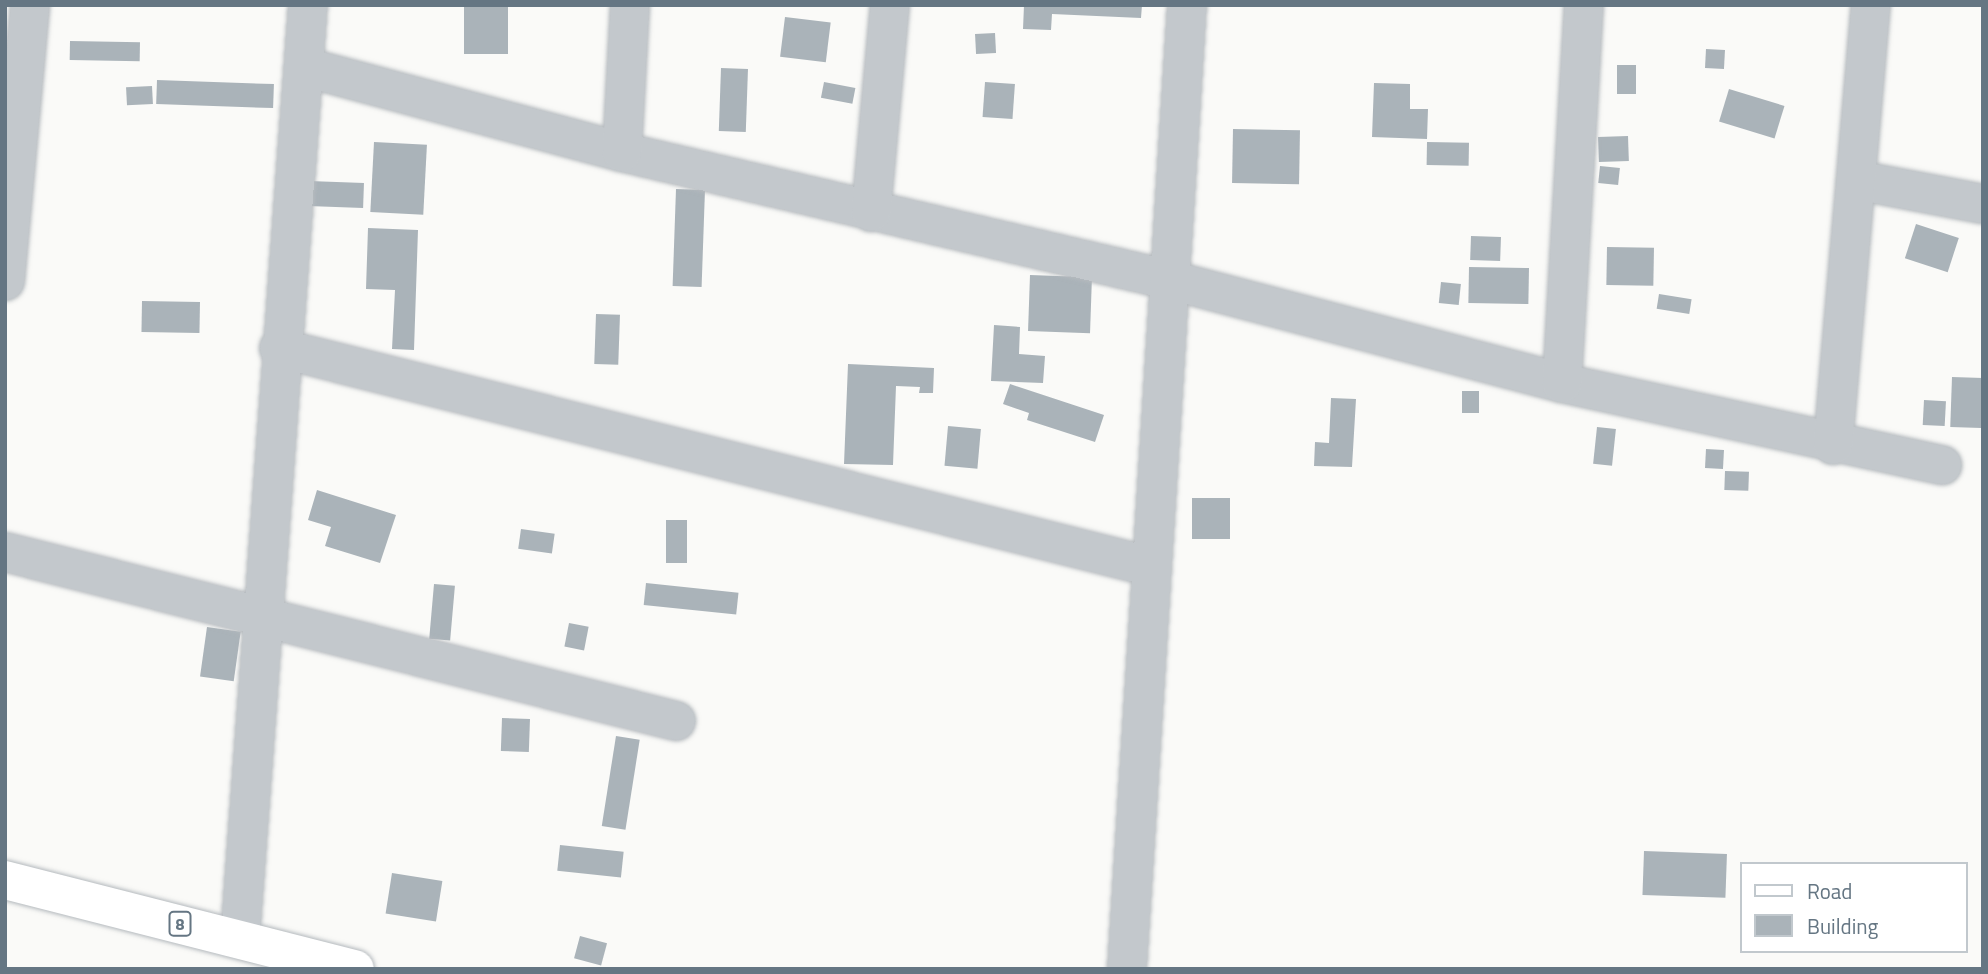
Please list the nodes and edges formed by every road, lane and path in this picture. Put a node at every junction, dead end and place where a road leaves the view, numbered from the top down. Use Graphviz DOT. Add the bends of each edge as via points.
graph roads {
  1 [pos="30,5"];
  2 [pos="308,5"];
  3 [pos="630,5"];
  4 [pos="890,5"];
  5 [pos="1187,5"];
  6 [pos="1584,5"];
  7 [pos="1871,5"];
  8 [pos="305,66"];
  9 [pos="622,152"];
  10 [pos="1856,180"];
  11 [pos="1983,204"];
  12 [pos="871,212"];
  13 [pos="1170,280"];
  14 [pos="5,281"];
  15 [pos="279,348"];
  16 [pos="1562,383"];
  17 [pos="1833,445"];
  18 [pos="1942,465"];
  19 [pos="5,552"];
  20 [pos="1152,567"];
  21 [pos="266,616"];
  22 [pos="676,721"];
  23 [pos="5,880"];
  24 [pos="240,939"];
  25 [pos="355,969"];
  26 [pos="1127,969"];
  1 -- 14 [label="street"];
  2 -- 8 [label="street"];
  3 -- 9 [label="street"];
  4 -- 12 [label="street"];
  5 -- 13 [label="street"];
  6 -- 16 [label="street"];
  7 -- 10 [label="street"];
  8 -- 9 [label="street"];
  8 -- 15 [label="street"];
  9 -- 12 [label="street"];
  10 -- 11 [label="street"];
  10 -- 17 [label="street"];
  12 -- 13 [label="street"];
  13 -- 16 [label="street"];
  13 -- 20 [label="street"];
  15 -- 20 [label="street"];
  15 -- 21 [label="street"];
  16 -- 17 [label="street"];
  17 -- 18 [label="street"];
  19 -- 21 [label="street"];
  20 -- 26 [label="street"];
  21 -- 22 [label="street"];
  21 -- 24 [label="street"];
  23 -- 24 [label="main road, 8"];
  24 -- 25 [label="main road, 8"];
}
